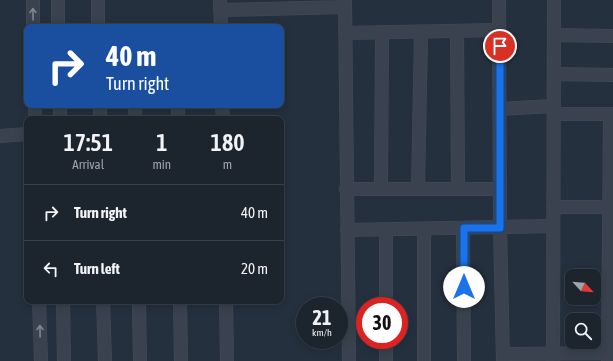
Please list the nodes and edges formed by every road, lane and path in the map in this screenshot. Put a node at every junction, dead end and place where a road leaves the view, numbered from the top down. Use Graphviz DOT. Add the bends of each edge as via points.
graph roads {
  1 [pos="33,0"];
  2 [pos="58,0"];
  3 [pos="98,0"];
  4 [pos="499,0"];
  5 [pos="554,0"];
  6 [pos="345,3"];
  7 [pos="298,4"];
  8 [pos="220,5"];
  9 [pos="256,5"];
  10 [pos="33,24"];
  11 [pos="58,24"];
  12 [pos="98,24"];
  13 [pos="221,24"];
  14 [pos="499,30"];
  15 [pos="457,31"];
  16 [pos="421,32"];
  17 [pos="382,33"];
  18 [pos="345,34"];
  19 [pos="554,35"];
  20 [pos="613,36"];
  21 [pos="554,74"];
  22 [pos="613,75"];
  23 [pos="500,109"];
  24 [pos="554,110"];
  25 [pos="612,114"];
  26 [pos="24,134"];
  27 [pos="0,136"];
  28 [pos="346,189"];
  29 [pos="381,189"];
  30 [pos="418,189"];
  31 [pos="458,189"];
  32 [pos="500,189"];
  33 [pos="553,207"];
  34 [pos="611,207"];
  35 [pos="553,226"];
  36 [pos="464,228"];
  37 [pos="500,228"];
  38 [pos="424,229"];
  39 [pos="347,230"];
  40 [pos="386,230"];
  41 [pos="386,297"];
  42 [pos="40,304"];
  43 [pos="63,304"];
  44 [pos="103,304"];
  45 [pos="139,304"];
  46 [pos="180,304"];
  47 [pos="226,304"];
  48 [pos="386,349"];
  49 [pos="610,355"];
  50 [pos="553,357"];
  51 [pos="503,358"];
  52 [pos="41,361"];
  53 [pos="64,361"];
  54 [pos="105,361"];
  55 [pos="140,361"];
  56 [pos="181,361"];
  57 [pos="227,361"];
  58 [pos="349,361"];
  59 [pos="386,361"];
  60 [pos="424,361"];
  61 [pos="464,361"];
  10 -- 1 [label="street, one-way"];
  2 -- 11 [label="street"];
  3 -- 12 [label="street"];
  4 -- 14 [label="street"];
  5 -- 19 [label="street"];
  6 -- 7 [label="street"];
  6 -- 18 [label="street"];
  7 -- 9 [label="street"];
  8 -- 9 [label="street"];
  8 -- 13 [label="street"];
  14 -- 15 [label="street"];
  14 -- 23 [label="street"];
  15 -- 16 [label="street"];
  15 -- 31 [label="street"];
  16 -- 17 [label="street"];
  16 -- 30 [label="street"];
  17 -- 18 [label="street"];
  17 -- 29 [label="street"];
  18 -- 28 [label="street"];
  19 -- 20 [label="street"];
  19 -- 21 [label="street"];
  21 -- 22 [label="street"];
  21 -- 24 [label="street"];
  23 -- 24 [label="street"];
  23 -- 32 [label="street"];
  24 -- 25 [label="street"];
  24 -- 33 [label="street"];
  25 -- 34 [label="street"];
  26 -- 27 [label="street"];
  28 -- 29 [label="street"];
  28 -- 39 [label="street"];
  29 -- 30 [label="street"];
  30 -- 31 [label="street"];
  31 -- 32 [label="street"];
  32 -- 37 [label="street"];
  33 -- 34 [label="street"];
  33 -- 35 [label="street"];
  34 -- 49 [label="street"];
  35 -- 37 [label="street"];
  35 -- 50 [label="street"];
  36 -- 37 [label="street"];
  36 -- 38 [label="street"];
  36 -- 61 [label="street"];
  37 -- 51 [label="street"];
  38 -- 40 [label="street"];
  38 -- 60 [label="street"];
  39 -- 40 [label="street"];
  39 -- 58 [label="street"];
  40 -- 41 [label="street"];
  52 -- 42 [label="street, one-way"];
  43 -- 53 [label="street"];
  44 -- 54 [label="street"];
  45 -- 55 [label="street"];
  46 -- 56 [label="street"];
  47 -- 57 [label="street"];
  48 -- 59 [label="street"];
  49 -- 50 [label="street"];
  50 -- 51 [label="street"];
}
